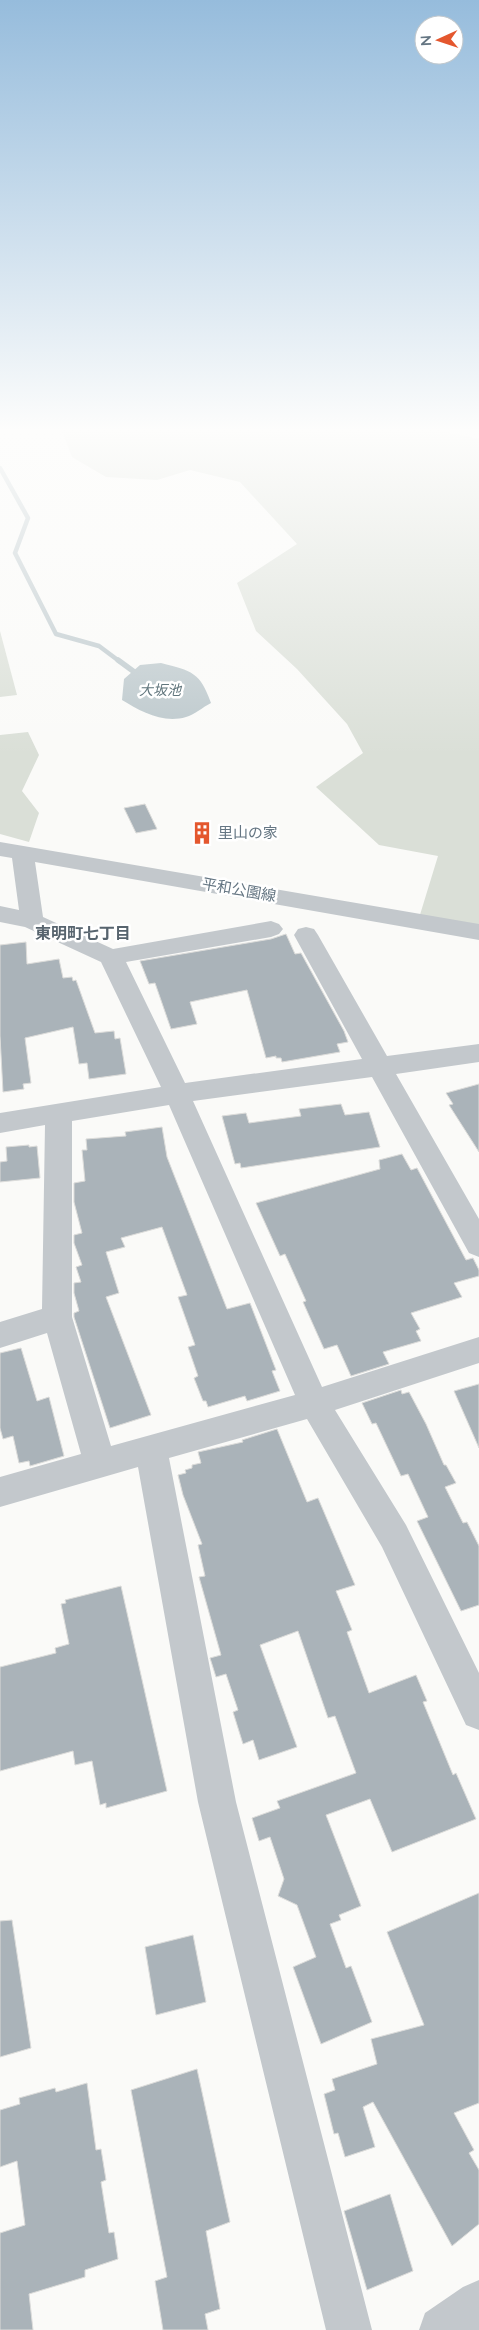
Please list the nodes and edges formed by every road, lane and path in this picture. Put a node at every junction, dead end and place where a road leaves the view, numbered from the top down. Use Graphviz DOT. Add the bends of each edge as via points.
graph roads {
  1 [pos="0,849"];
  2 [pos="22,853"];
  3 [pos="0,914"];
  4 [pos="32,921"];
  5 [pos="272,930"];
  6 [pos="479,932"];
  7 [pos="306,935"];
  8 [pos="112,957"];
  9 [pos="479,1053"];
  10 [pos="379,1067"];
  11 [pos="177,1094"];
  12 [pos="59,1114"];
  13 [pos="0,1123"];
  14 [pos="479,1245"];
  15 [pos="57,1317"];
  16 [pos="0,1335"];
  17 [pos="479,1350"];
  18 [pos="314,1403"];
  19 [pos="151,1448"];
  20 [pos="100,1463"];
  21 [pos="0,1492"];
  22 [pos="479,1712"];
  23 [pos="479,2303"];
  24 [pos="349,2330"];
  25 [pos="442,2330"];
  1 -- 2 [label="street, 平和公園線"];
  2 -- 4 [label="street"];
  2 -- 6 [label="street, 平和公園線"];
  3 -- 4 [label="street"];
  4 -- 8 [label="street"];
  5 -- 8 [label="street"];
  7 -- 10 [label="street"];
  8 -- 11 [label="street"];
  9 -- 10 [label="street"];
  10 -- 11 [label="street"];
  10 -- 14 [label="street"];
  11 -- 12 [label="street"];
  11 -- 18 [label="street"];
  12 -- 13 [label="street"];
  12 -- 15 [label="street"];
  15 -- 16 [label="street"];
  15 -- 20 [label="street"];
  17 -- 18 [label="street"];
  18 -- 19 [label="street"];
  18 -- 22 [label="street" via="394,1536"];
  19 -- 20 [label="street"];
  19 -- 24 [label="street" via="217,1802"];
  20 -- 21 [label="street"];
  23 -- 25 [label="street"];
}
